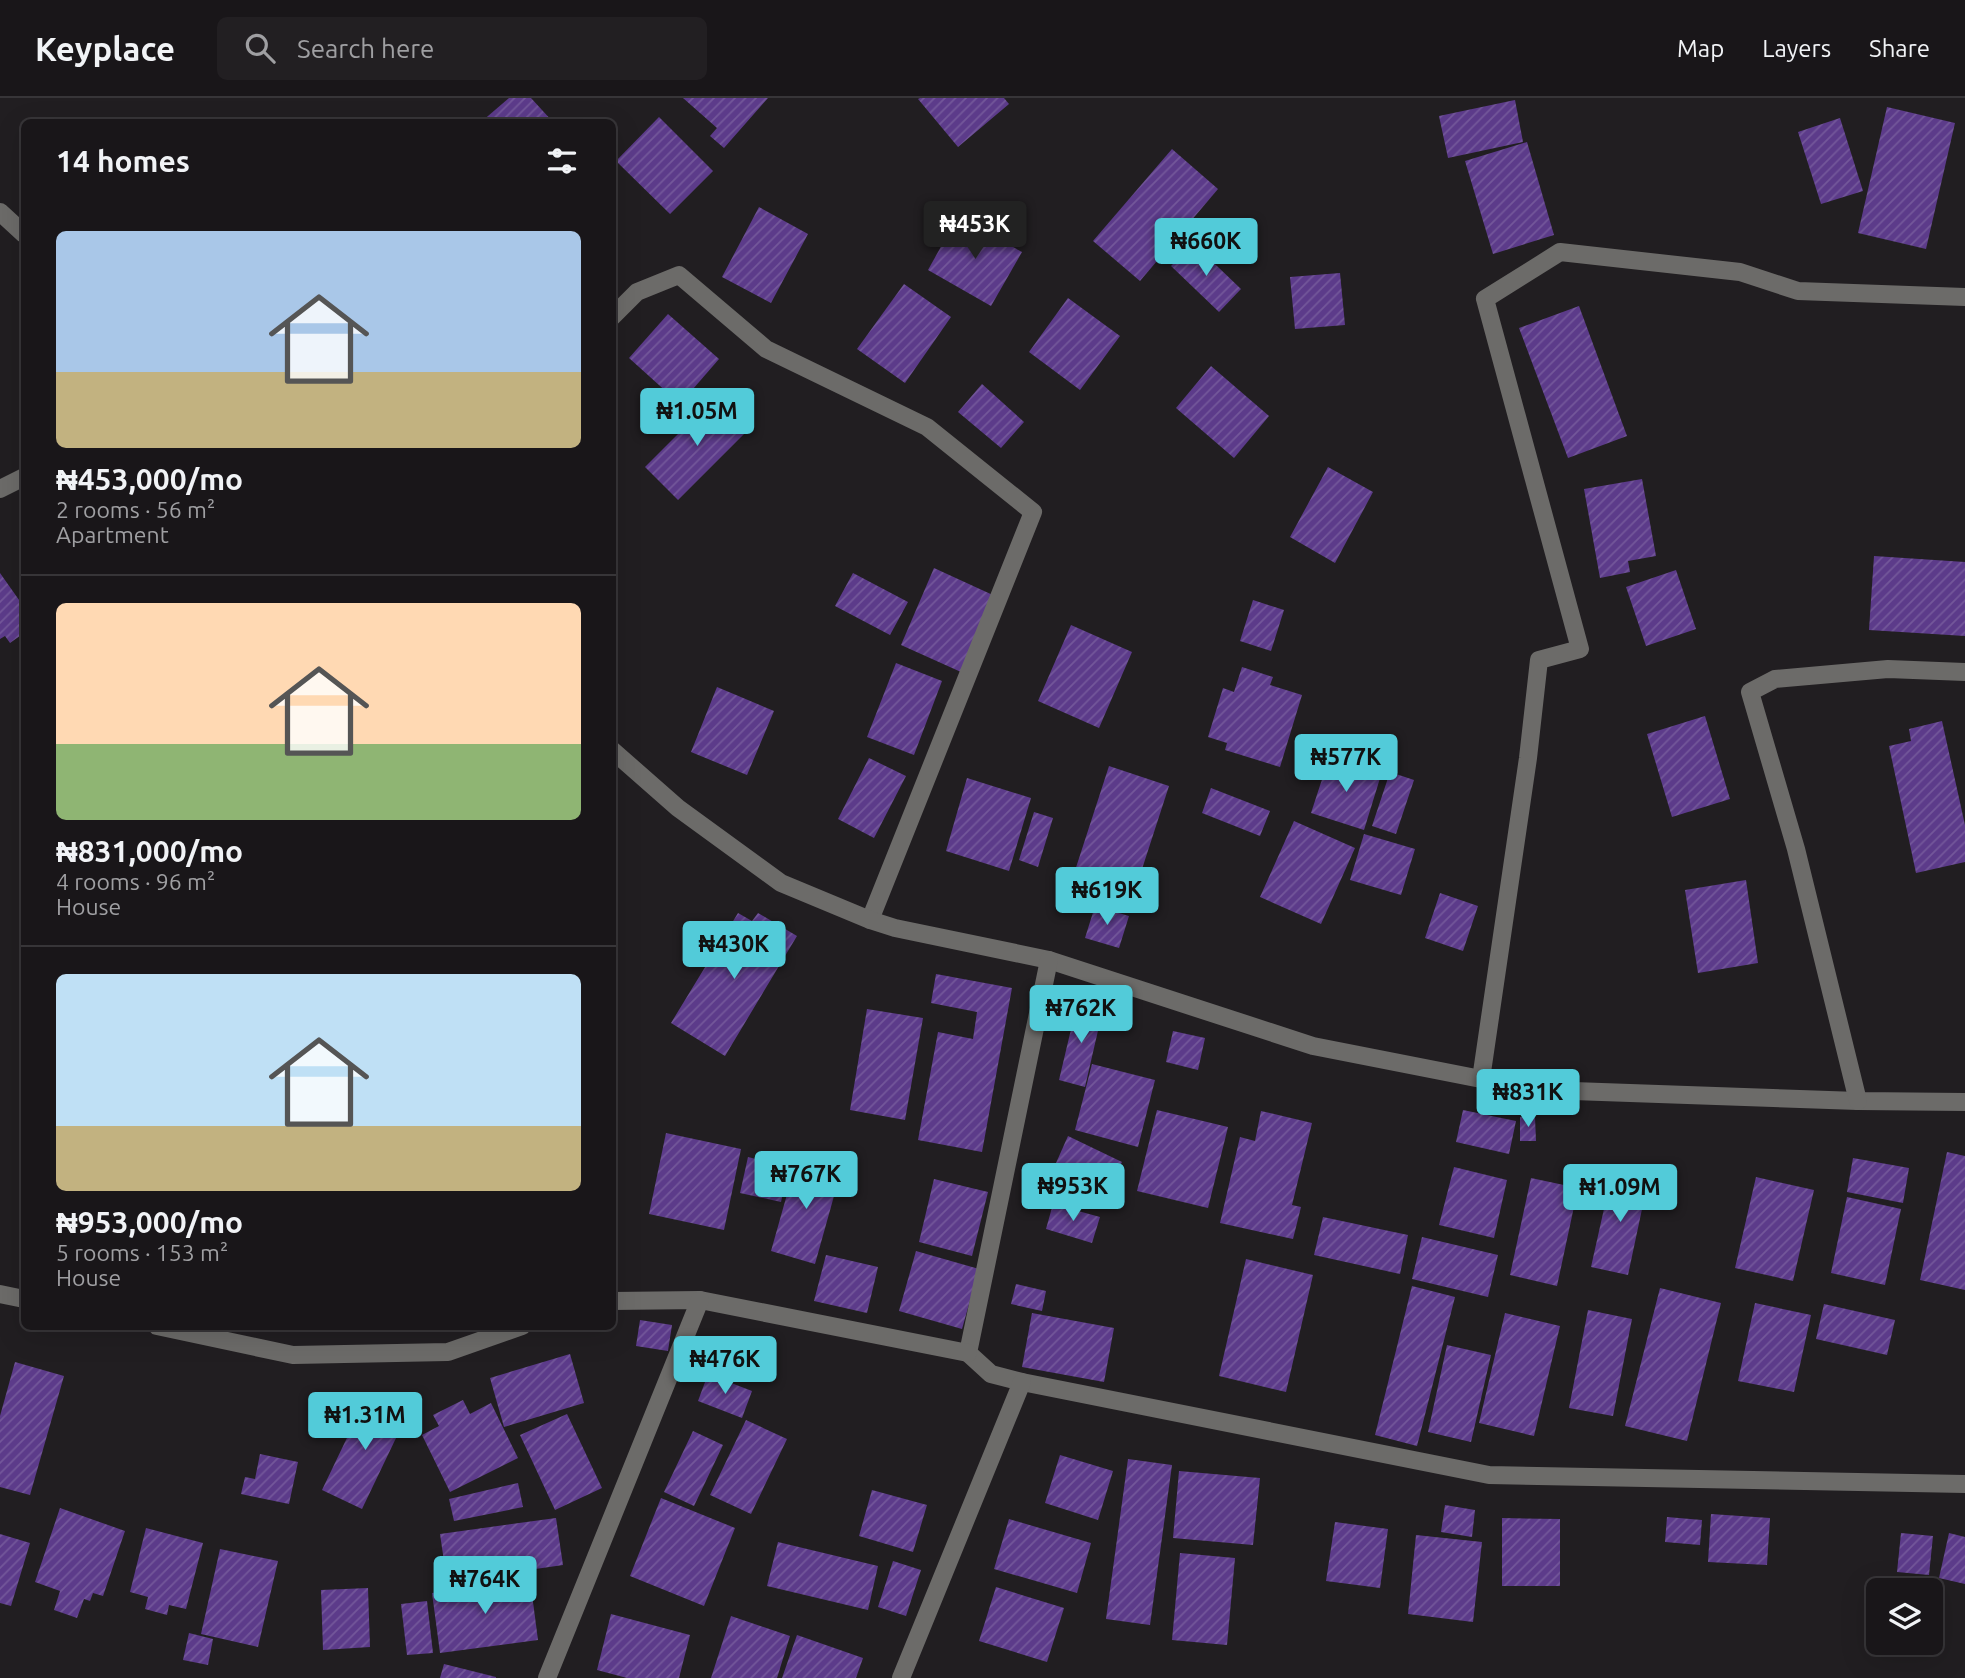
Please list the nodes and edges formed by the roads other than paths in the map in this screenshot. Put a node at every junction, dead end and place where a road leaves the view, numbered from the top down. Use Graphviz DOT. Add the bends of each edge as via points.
graph roads {
  1 [pos="0,212"];
  2 [pos="21,231"];
  3 [pos="1965,297"];
  4 [pos="616,313"];
  5 [pos="21,478"];
  6 [pos="0,489"];
  7 [pos="1965,671"];
  8 [pos="616,754"];
  9 [pos="870,920"];
  10 [pos="1049,960"];
  11 [pos="1481,1079"];
  12 [pos="1858,1101"];
  13 [pos="1965,1102"];
  14 [pos="0,1294"];
  15 [pos="21,1298"];
  16 [pos="700,1300"];
  17 [pos="616,1301"];
  18 [pos="176,1330"];
  19 [pos="511,1330"];
  20 [pos="968,1353"];
  21 [pos="1022,1382"];
  22 [pos="1965,1484"];
  23 [pos="547,1678"];
  24 [pos="901,1678"];
  1 -- 2 [label="street"];
  3 -- 11 [label="street" via="1798,291 1740,272 1560,252 1485,299 1580,649 1539,660"];
  4 -- 9 [label="street" via="637,292 679,275 766,349 927,427 1033,512"];
  5 -- 6 [label="street"];
  7 -- 12 [label="street" via="1888,668 1775,680 1750,692 1796,849"];
  8 -- 9 [label="street" via="755,866 781,883"];
  9 -- 10 [label="street"];
  10 -- 11 [label="street" via="1313,1046"];
  10 -- 20 [label="street"];
  11 -- 12 [label="street" via="1573,1091"];
  12 -- 13 [label="street"];
  14 -- 15 [label="street"];
  16 -- 17 [label="street"];
  16 -- 20 [label="street"];
  16 -- 23 [label="street"];
  18 -- 19 [label="street" via="293,1355 448,1352"];
  20 -- 21 [label="street" via="991,1374"];
  21 -- 22 [label="street" via="1489,1475"];
  21 -- 24 [label="street"];
}
